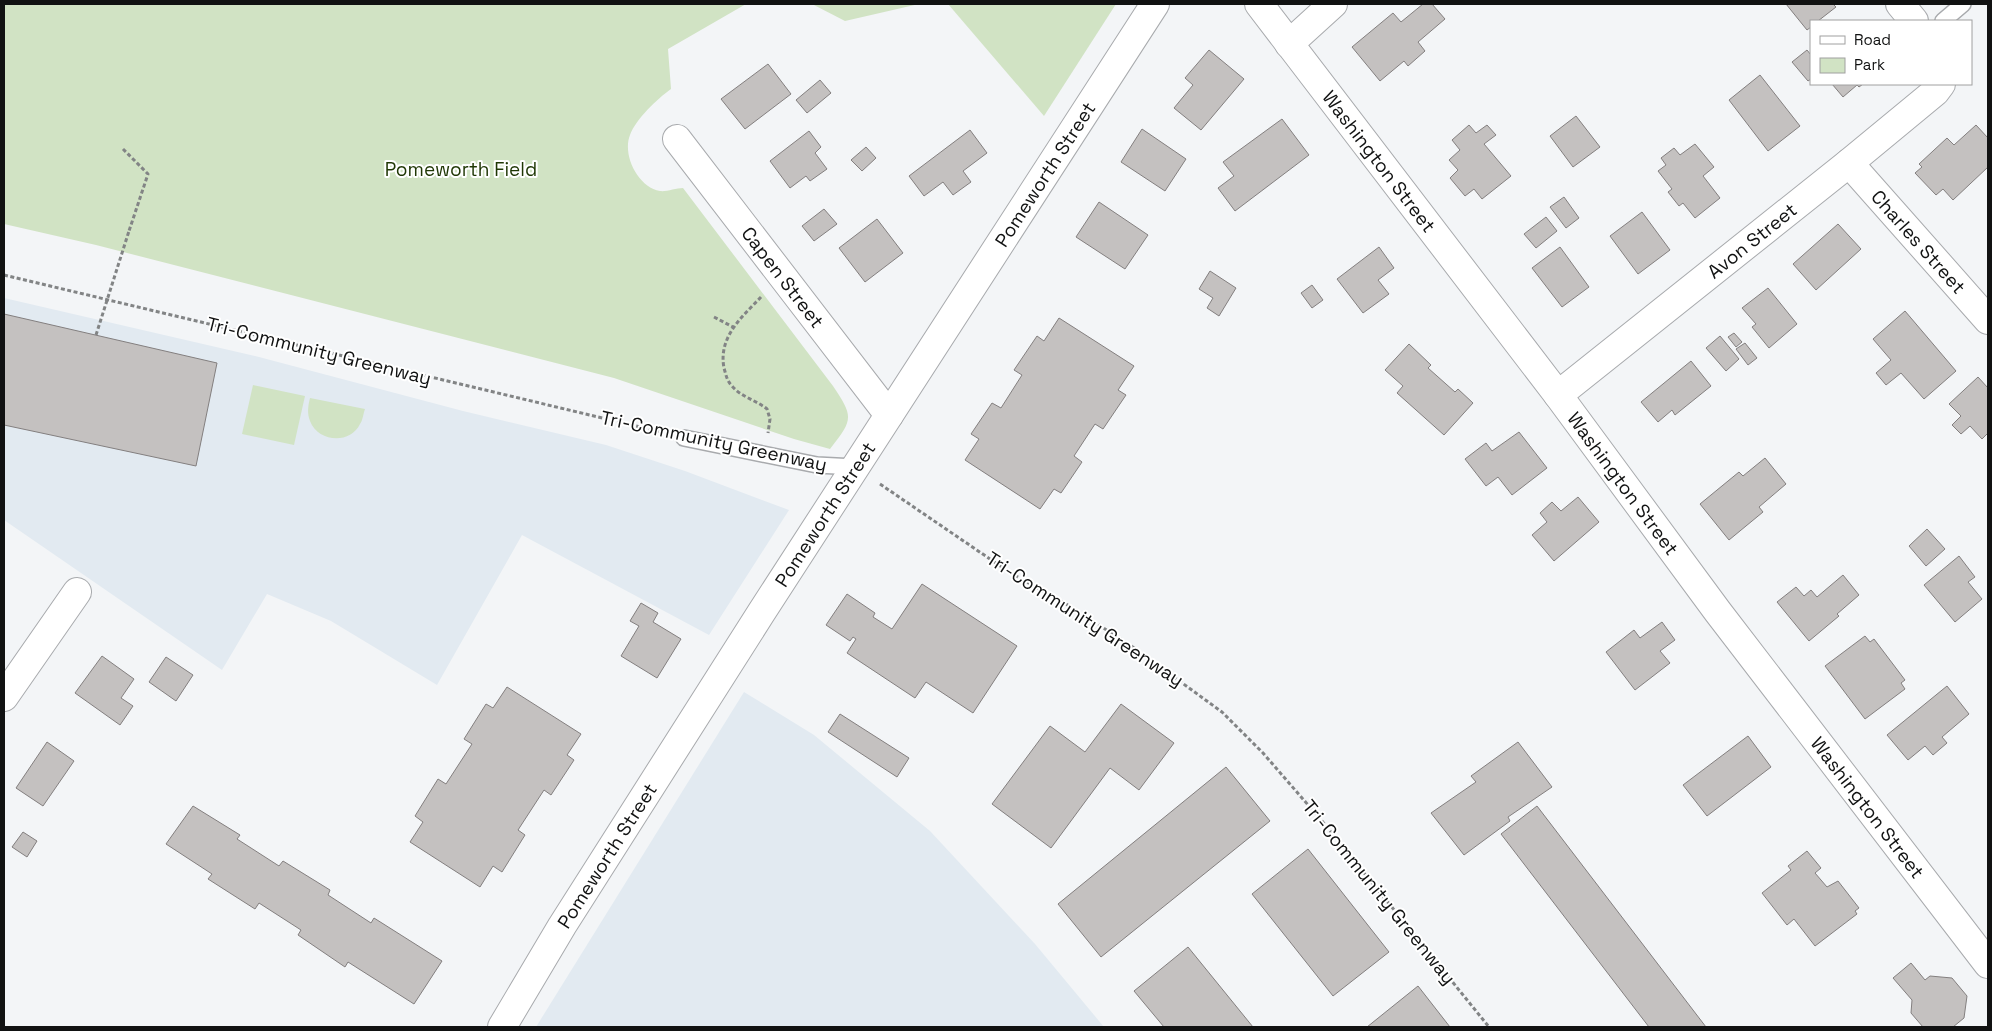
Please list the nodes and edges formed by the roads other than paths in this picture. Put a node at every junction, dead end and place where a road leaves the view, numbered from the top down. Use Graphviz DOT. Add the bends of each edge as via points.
graph roads {
  1 [pos="1155,4"];
  2 [pos="1259,4"];
  3 [pos="1333,4"];
  4 [pos="1900,4"];
  5 [pos="1962,4"];
  6 [pos="1913,20"];
  7 [pos="1943,20"];
  8 [pos="1290,44"];
  9 [pos="1940,85"];
  10 [pos="677,139"];
  11 [pos="1850,163"];
  12 [pos="1988,320"];
  13 [pos="1558,395"];
  14 [pos="889,416"];
  15 [pos="684,438"];
  16 [pos="855,467"];
  17 [pos="77,592"];
  18 [pos="4,697"];
  19 [pos="1988,964"];
  20 [pos="502,1027"];
  1 -- 14 [label="street, Pomeworth Street"];
  2 -- 8 [label="street, Washington Street"];
  3 -- 8 [label="street"];
  4 -- 6 [label="street"];
  5 -- 7 [label="lane"];
  8 -- 13 [label="street, Washington Street"];
  9 -- 11 [label="street, Avon Street"];
  10 -- 14 [label="street, Capen Street"];
  11 -- 12 [label="street, Charles Street"];
  11 -- 13 [label="street, Avon Street"];
  13 -- 19 [label="street, Washington Street" via="1718,612"];
  14 -- 16 [label="street, Pomeworth Street"];
  15 -- 16 [label="lane, Tri-Community Greenway" via="817,465"];
  16 -- 20 [label="street, Pomeworth Street" via="567,918"];
  17 -- 18 [label="street"];
}
